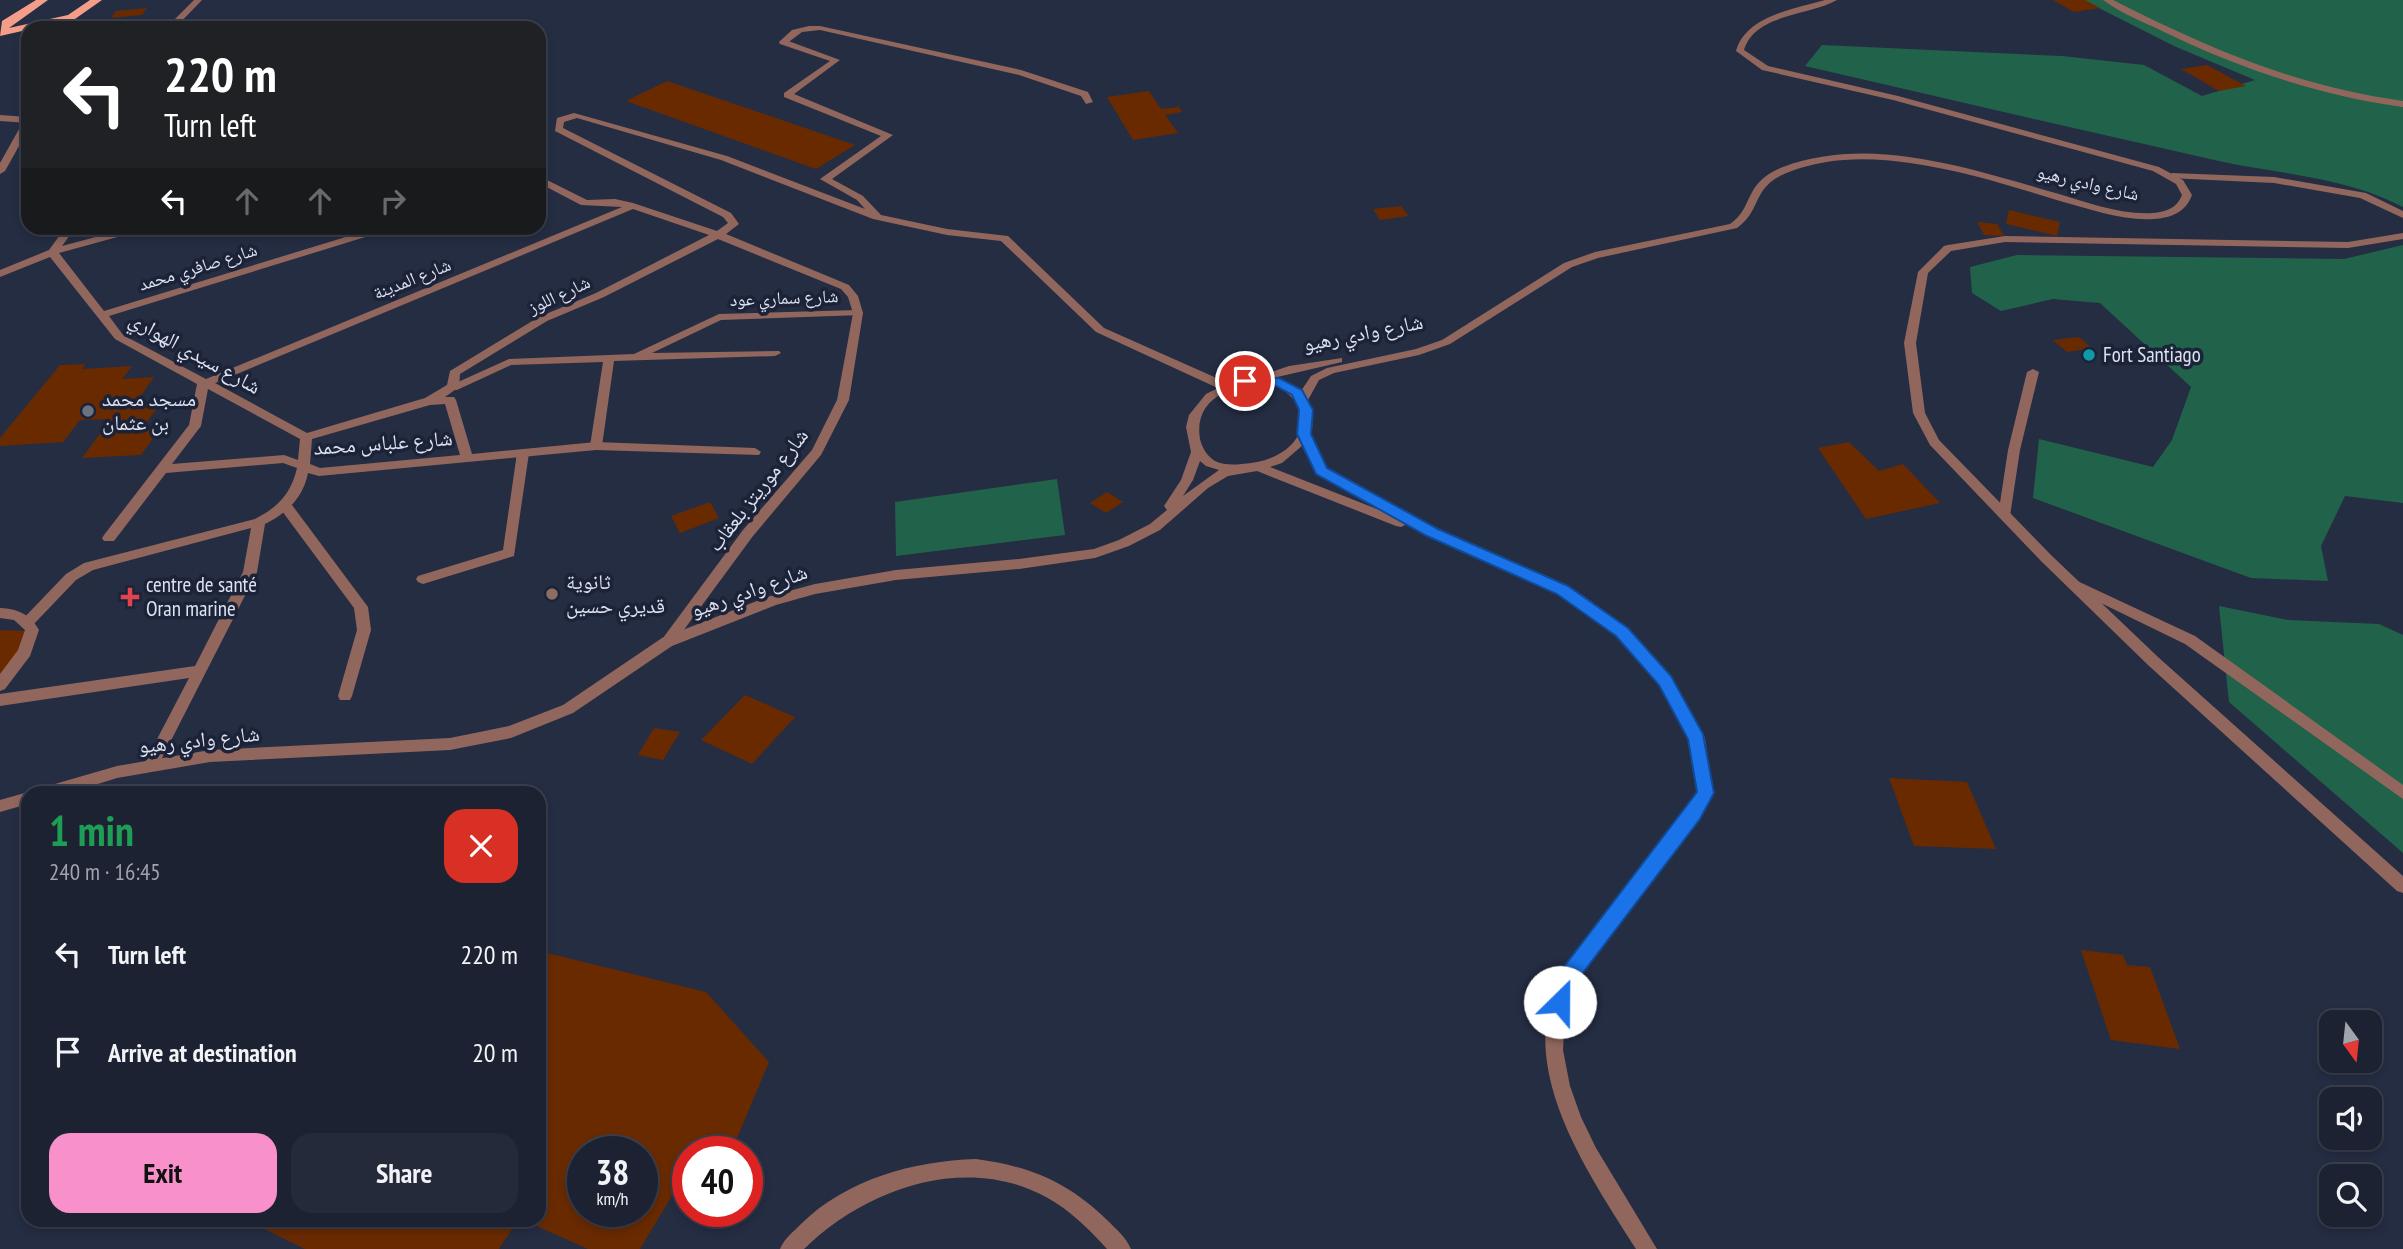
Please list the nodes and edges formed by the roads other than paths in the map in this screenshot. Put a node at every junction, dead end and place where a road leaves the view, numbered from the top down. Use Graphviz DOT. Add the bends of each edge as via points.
graph roads {
  1 [pos="43,0"];
  2 [pos="97,0"];
  3 [pos="198,0"];
  4 [pos="1833,0"];
  5 [pos="2106,0"];
  6 [pos="72,21"];
  7 [pos="177,21"];
  8 [pos="21,29"];
  9 [pos="1,32"];
  10 [pos="1089,102"];
  11 [pos="2403,104"];
  12 [pos="0,118"];
  13 [pos="21,120"];
  14 [pos="21,134"];
  15 [pos="0,171"];
  16 [pos="2172,176"];
  17 [pos="546,183"];
  18 [pos="633,206"];
  19 [pos="2403,215"];
  20 [pos="877,217"];
  21 [pos="65,235"];
  22 [pos="114,235"];
  23 [pos="361,235"];
  24 [pos="718,235"];
  25 [pos="2403,236"];
  26 [pos="52,252"];
  27 [pos="0,274"];
  28 [pos="859,313"];
  29 [pos="102,315"];
  30 [pos="1478,322"];
  31 [pos="775,353"];
  32 [pos="635,357"];
  33 [pos="609,358"];
  34 [pos="2033,372"];
  35 [pos="1255,380"];
  36 [pos="203,384"];
  37 [pos="453,387"];
  38 [pos="1226,387"];
  39 [pos="1302,400"];
  40 [pos="429,401"];
  41 [pos="1304,434"];
  42 [pos="306,437"];
  43 [pos="596,446"];
  44 [pos="1198,451"];
  45 [pos="755,452"];
  46 [pos="523,453"];
  47 [pos="467,459"];
  48 [pos="1256,468"];
  49 [pos="163,469"];
  50 [pos="304,469"];
  51 [pos="287,508"];
  52 [pos="2004,516"];
  53 [pos="259,523"];
  54 [pos="1155,527"];
  55 [pos="1432,533"];
  56 [pos="109,538"];
  57 [pos="423,579"];
  58 [pos="2072,583"];
  59 [pos="0,613"];
  60 [pos="27,622"];
  61 [pos="667,642"];
  62 [pos="198,671"];
  63 [pos="0,685"];
  64 [pos="345,696"];
  65 [pos="0,700"];
  66 [pos="152,764"];
  67 [pos="72,786"];
  68 [pos="2403,793"];
  69 [pos="21,800"];
  70 [pos="0,806"];
  71 [pos="2403,886"];
  72 [pos="790,1249"];
  73 [pos="1121,1249"];
  74 [pos="1647,1249"];
  1 -- 9 [label="main road" via="6,23"];
  2 -- 6 [label="main road"];
  3 -- 7 [label="street"];
  4 -- 16 [label="street, شارع وادي رهيو" via="1762,24 1745,37 1740,51 1765,68 1994,124"];
  5 -- 11 [label="street" via="2183,39 2284,81"];
  8 -- 9 [label="main road"];
  10 -- 20 [label="street" via="1085,94 1021,73 820,28 791,32 783,42 836,60 789,91 791,97 888,135 825,178 860,198"];
  12 -- 13 [label="street"];
  14 -- 15 [label="street"];
  16 -- 19 [label="street" via="2300,184 2363,195"];
  16 -- 30 [label="street, شارع وادي رهيو" via="2184,188 2185,202 2169,213 2139,216 1925,163 1867,157 1814,162 1764,182 1756,189 1744,218 1733,226 1581,260 1555,271"];
  17 -- 18 [label="street" via="585,203"];
  18 -- 24 [label="street"];
  18 -- 36 [label="street, شارع المدينة"];
  20 -- 24 [label="street" via="724,158 577,114 560,120 558,129 727,215 734,223"];
  20 -- 38 [label="street" via="1004,238 1100,330"];
  21 -- 26 [label="street"];
  22 -- 26 [label="street"];
  23 -- 29 [label="street, شارع صافري محمد"];
  24 -- 28 [label="street" via="845,286"];
  24 -- 37 [label="street, شارع اللوز" via="600,295 543,318 454,373"];
  25 -- 52 [label="street" via="2348,245 2005,239 1948,248 1923,272 1912,320 1910,343 1919,413 1934,442"];
  26 -- 27 [label="street"];
  26 -- 29 [label="street, شارع سيدي الهواري"];
  28 -- 32 [label="street, شارع سماري عود" via="719,317"];
  28 -- 61 [label="street, شارع موريتز بلعقاب" via="843,400 817,452 748,533"];
  29 -- 36 [label="street, شارع سيدي الهواري" via="119,337"];
  30 -- 35 [label="street, شارع وادي رهيو" via="1420,345 1293,368"];
  30 -- 39 [label="street, شارع وادي رهيو" via="1429,350 1315,377"];
  31 -- 32 [label="street, شارع سماري عود"];
  32 -- 33 [label="street, شارع سماري عود"];
  33 -- 37 [label="street, شارع سماري عود" via="509,362"];
  33 -- 43 [label="street"];
  34 -- 52 [label="street"];
  35 -- 38 [label="street"];
  35 -- 39 [label="street" via="1279,382"];
  36 -- 42 [label="street, شارع سيدي الهواري" via="219,388"];
  36 -- 49 [label="street" via="195,426"];
  37 -- 40 [label="street, شارع اللوز"];
  38 -- 44 [label="street" via="1205,401 1193,420"];
  39 -- 41 [label="street" via="1307,420"];
  40 -- 42 [label="street, شارع اللوز"];
  40 -- 47 [label="street" via="450,400"];
  41 -- 48 [label="street" via="1283,455"];
  41 -- 55 [label="street" via="1321,471"];
  42 -- 50 [label="street"];
  43 -- 45 [label="street, شارع علباس محمد"];
  43 -- 46 [label="street, شارع علباس محمد"];
  44 -- 48 [label="street" via="1226,468"];
  44 -- 54 [label="street, شارع وادي رهيو" via="1187,480"];
  46 -- 47 [label="street, شارع علباس محمد"];
  46 -- 57 [label="street" via="509,553"];
  47 -- 50 [label="street, شارع علباس محمد" via="319,472"];
  48 -- 54 [label="street, شارع وادي رهيو" via="1225,472"];
  48 -- 55 [label="street"];
  49 -- 50 [label="street, شارع علباس محمد" via="284,459"];
  49 -- 56 [label="street"];
  50 -- 51 [label="street"];
  51 -- 53 [label="street"];
  51 -- 64 [label="street" via="360,607 365,630"];
  52 -- 58 [label="street"];
  53 -- 60 [label="street" via="89,566 71,577"];
  53 -- 62 [label="street" via="250,572"];
  54 -- 61 [label="street, شارع وادي رهيو" via="1124,543 1064,559 816,589"];
  55 -- 74 [label="street" via="1546,581 1590,607 1622,632 1665,681 1697,738 1706,793 1567,978 1555,1028 1560,1084 1569,1114"];
  58 -- 68 [label="street" via="2190,640"];
  58 -- 71 [label="street"];
  59 -- 60 [label="street"];
  60 -- 63 [label="street" via="31,641"];
  61 -- 66 [label="street, شارع وادي رهيو" via="568,709 480,740 210,756"];
  62 -- 65 [label="street"];
  62 -- 66 [label="street"];
  66 -- 67 [label="street, شارع وادي رهيو"];
  69 -- 70 [label="street"];
  72 -- 73 [label="street" via="829,1214 863,1192 937,1169 973,1168 1042,1184 1073,1202"];
}
